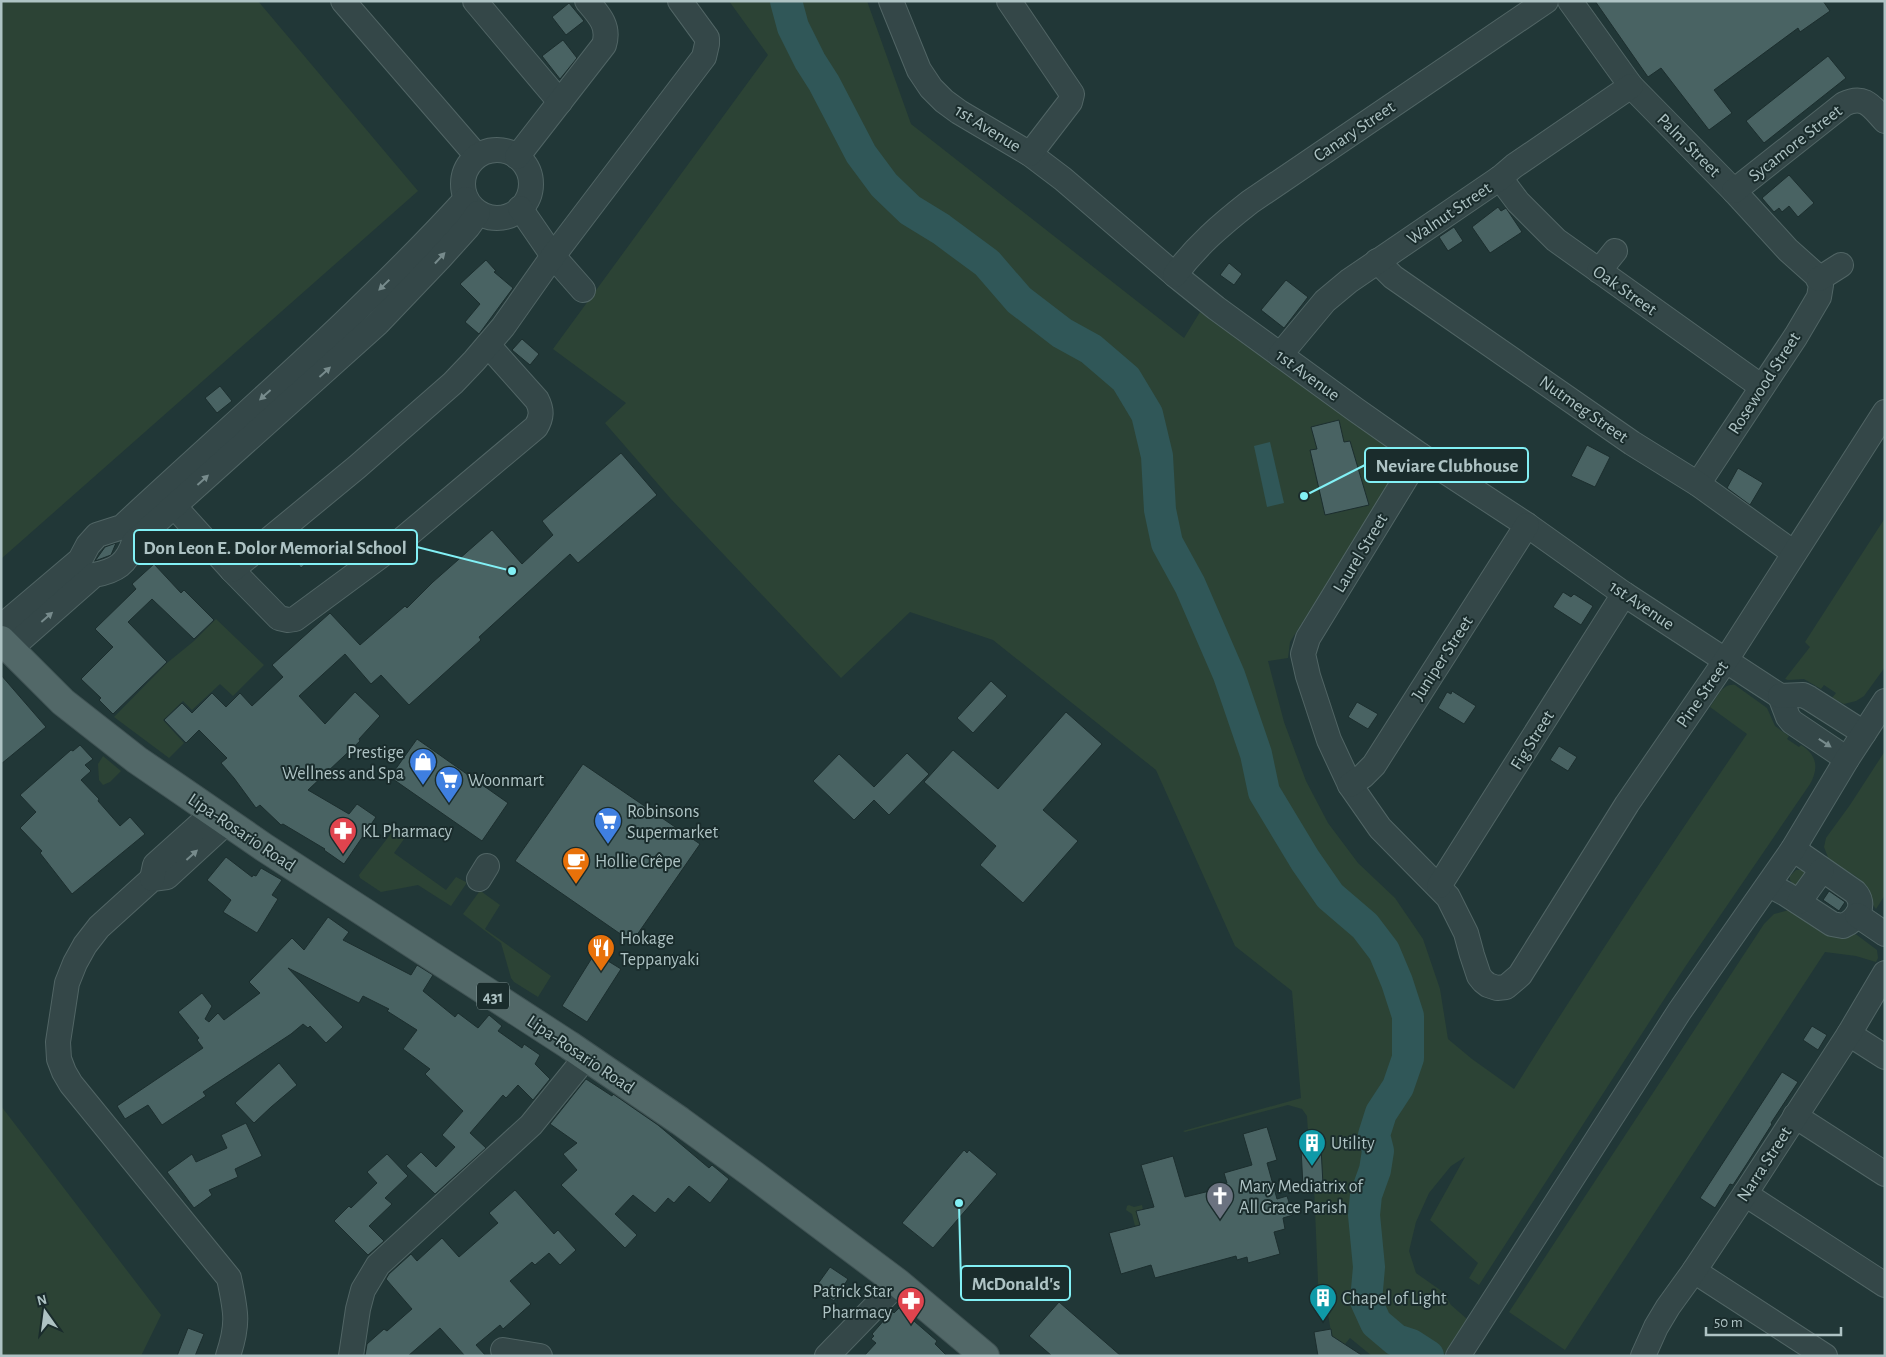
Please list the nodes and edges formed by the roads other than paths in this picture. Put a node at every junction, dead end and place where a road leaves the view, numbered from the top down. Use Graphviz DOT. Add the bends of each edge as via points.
graph roads {
  1 [pos="343,1"];
  2 [pos="475,1"];
  3 [pos="587,1"];
  4 [pos="680,1"];
  5 [pos="891,1"];
  6 [pos="1010,1"];
  7 [pos="1546,1"];
  8 [pos="1570,1"];
  9 [pos="1631,86"];
  10 [pos="560,102"];
  11 [pos="1885,122"];
  12 [pos="1030,154"];
  13 [pos="477,156"];
  14 [pos="517,157"];
  15 [pos="1500,178"];
  16 [pos="1734,191"];
  17 [pos="472,206"];
  18 [pos="520,208"];
  19 [pos="1615,250"];
  20 [pos="553,256"];
  21 [pos="1377,261"];
  22 [pos="1842,265"];
  23 [pos="1599,271"];
  24 [pos="1175,275"];
  25 [pos="1819,280"];
  26 [pos="583,290"];
  27 [pos="488,345"];
  28 [pos="1280,355"];
  29 [pos="1762,386"];
  30 [pos="1885,412"];
  31 [pos="1420,455"];
  32 [pos="1698,484"];
  33 [pos="168,498"];
  34 [pos="1528,525"];
  35 [pos="128,535"];
  36 [pos="1794,553"];
  37 [pos="87,568"];
  38 [pos="232,570"];
  39 [pos="1624,594"];
  40 [pos="4,638"];
  41 [pos="1726,660"];
  42 [pos="1780,696"];
  43 [pos="1885,701"];
  44 [pos="1864,733"];
  45 [pos="1847,759"];
  46 [pos="1350,785"];
  47 [pos="221,817"];
  48 [pos="1793,849"];
  49 [pos="1822,870"];
  50 [pos="1769,885"];
  51 [pos="1439,886"];
  52 [pos="1799,902"];
  53 [pos="1857,915"];
  54 [pos="1885,934"];
  55 [pos="1885,973"];
  56 [pos="1849,1034"];
  57 [pos="586,1057"];
  58 [pos="1885,1057"];
  59 [pos="1794,1116"];
  60 [pos="1885,1174"];
  61 [pos="1745,1194"];
  62 [pos="1694,1271"];
  63 [pos="898,1283"];
  64 [pos="1885,1285"];
  65 [pos="503,1350"];
  66 [pos="228,1356"];
  67 [pos="351,1356"];
  68 [pos="540,1356"];
  69 [pos="827,1356"];
  70 [pos="985,1356"];
  71 [pos="1458,1356"];
  72 [pos="1644,1356"];
  73 [pos="1825,1356"];
  1 -- 13 [label="street"];
  2 -- 10 [label="street"];
  3 -- 10 [label="street" via="600,17 606,29 606,39 604,46"];
  4 -- 20 [label="street" via="707,38 704,57"];
  5 -- 12 [label="street, 1st Avenue" via="919,70 931,88 959,112"];
  6 -- 12 [label="street" via="1072,94 1070,102"];
  7 -- 24 [label="street, Canary Street" via="1250,202 1216,229"];
  8 -- 9 [label="street, Palm Street"];
  9 -- 15 [label="street, Walnut Street"];
  9 -- 16 [label="street, Palm Street"];
  10 -- 14 [label="street"];
  11 -- 16 [label="street, Sycamore Street" via="1865,101 1851,100"];
  12 -- 24 [label="street, 1st Avenue"];
  13 -- 14 [label="street" via="493,150"];
  13 -- 17 [label="street" via="470,163 463,180 463,190"];
  14 -- 18 [label="street" via="529,172 531,182 530,192"];
  15 -- 21 [label="street, Walnut Street"];
  15 -- 23 [label="street, Oak Street" via="1541,226"];
  16 -- 25 [label="street, Palm Street"];
  17 -- 18 [label="street" via="486,216 505,217"];
  17 -- 33 [label="street" via="419,250"];
  18 -- 20 [label="street"];
  19 -- 23 [label="street"];
  20 -- 26 [label="street"];
  20 -- 27 [label="street"];
  21 -- 28 [label="street, Walnut Street" via="1325,301"];
  21 -- 32 [label="street, Nutmeg Street" via="1392,277 1632,443"];
  22 -- 25 [label="street"];
  23 -- 29 [label="street, Oak Street"];
  24 -- 28 [label="street, 1st Avenue"];
  25 -- 29 [label="street, Rosewood Street" via="1822,285 1819,297"];
  27 -- 38 [label="street" via="438,396"];
  27 -- 38 [label="street" via="537,400 541,410 536,426 398,544 295,619 279,618"];
  28 -- 31 [label="street, 1st Avenue"];
  29 -- 32 [label="street, Rosewood Street"];
  30 -- 36 [label="street, Pine Street"];
  31 -- 34 [label="street, 1st Avenue"];
  31 -- 46 [label="street, Laurel Street" via="1308,638 1304,654 1329,740"];
  32 -- 36 [label="street, Nutmeg Street"];
  33 -- 35 [label="street"];
  33 -- 38 [label="street"];
  34 -- 39 [label="street, 1st Avenue"];
  34 -- 46 [label="street, Juniper Street" via="1379,757 1363,776"];
  35 -- 37 [label="street" via="97,535 88,545"];
  35 -- 37 [label="street" via="130,554 122,564 109,572"];
  36 -- 41 [label="street, Pine Street"];
  37 -- 40 [label="street"];
  39 -- 41 [label="street, 1st Avenue"];
  39 -- 51 [label="street, Fig Street"];
  40 -- 47 [label="main road, Lipa-Rosario Road / 431" via="63,702 137,760"];
  41 -- 42 [label="street, 1st Avenue"];
  41 -- 51 [label="street, Pine Street" via="1627,804 1520,975 1506,986 1488,985 1479,976 1458,913"];
  42 -- 44 [label="street" via="1809,698"];
  42 -- 45 [label="street, one-way" via="1792,722"];
  43 -- 44 [label="street"];
  44 -- 45 [label="street"];
  45 -- 48 [label="street"];
  46 -- 51 [label="street" via="1380,828"];
  47 -- 57 [label="main road, Lipa-Rosario Road / 431"];
  47 -- 66 [label="street" via="155,865 152,879 99,927 85,945 67,983 58,1042 59,1059 71,1084 229,1278 236,1327"];
  48 -- 49 [label="street"];
  48 -- 50 [label="street"];
  49 -- 52 [label="street"];
  49 -- 53 [label="street" via="1858,894 1861,905"];
  50 -- 52 [label="street"];
  50 -- 71 [label="street" via="1679,1012"];
  52 -- 53 [label="street" via="1832,924 1843,926"];
  53 -- 54 [label="street"];
  55 -- 56 [label="street, Narra Street"];
  56 -- 58 [label="street"];
  56 -- 59 [label="street, Narra Street"];
  57 -- 63 [label="main road, Lipa-Rosario Road / 431" via="754,1175"];
  57 -- 67 [label="street" via="531,1125 378,1265 363,1290"];
  59 -- 60 [label="street"];
  59 -- 61 [label="street, Narra Street"];
  61 -- 62 [label="street, Narra Street"];
  61 -- 64 [label="street"];
  62 -- 72 [label="street, Narra Street" via="1656,1327"];
  62 -- 73 [label="street"];
  63 -- 69 [label="street"];
  63 -- 70 [label="main road, Lipa-Rosario Road / 431"];
  65 -- 68 [label="street"];
}
